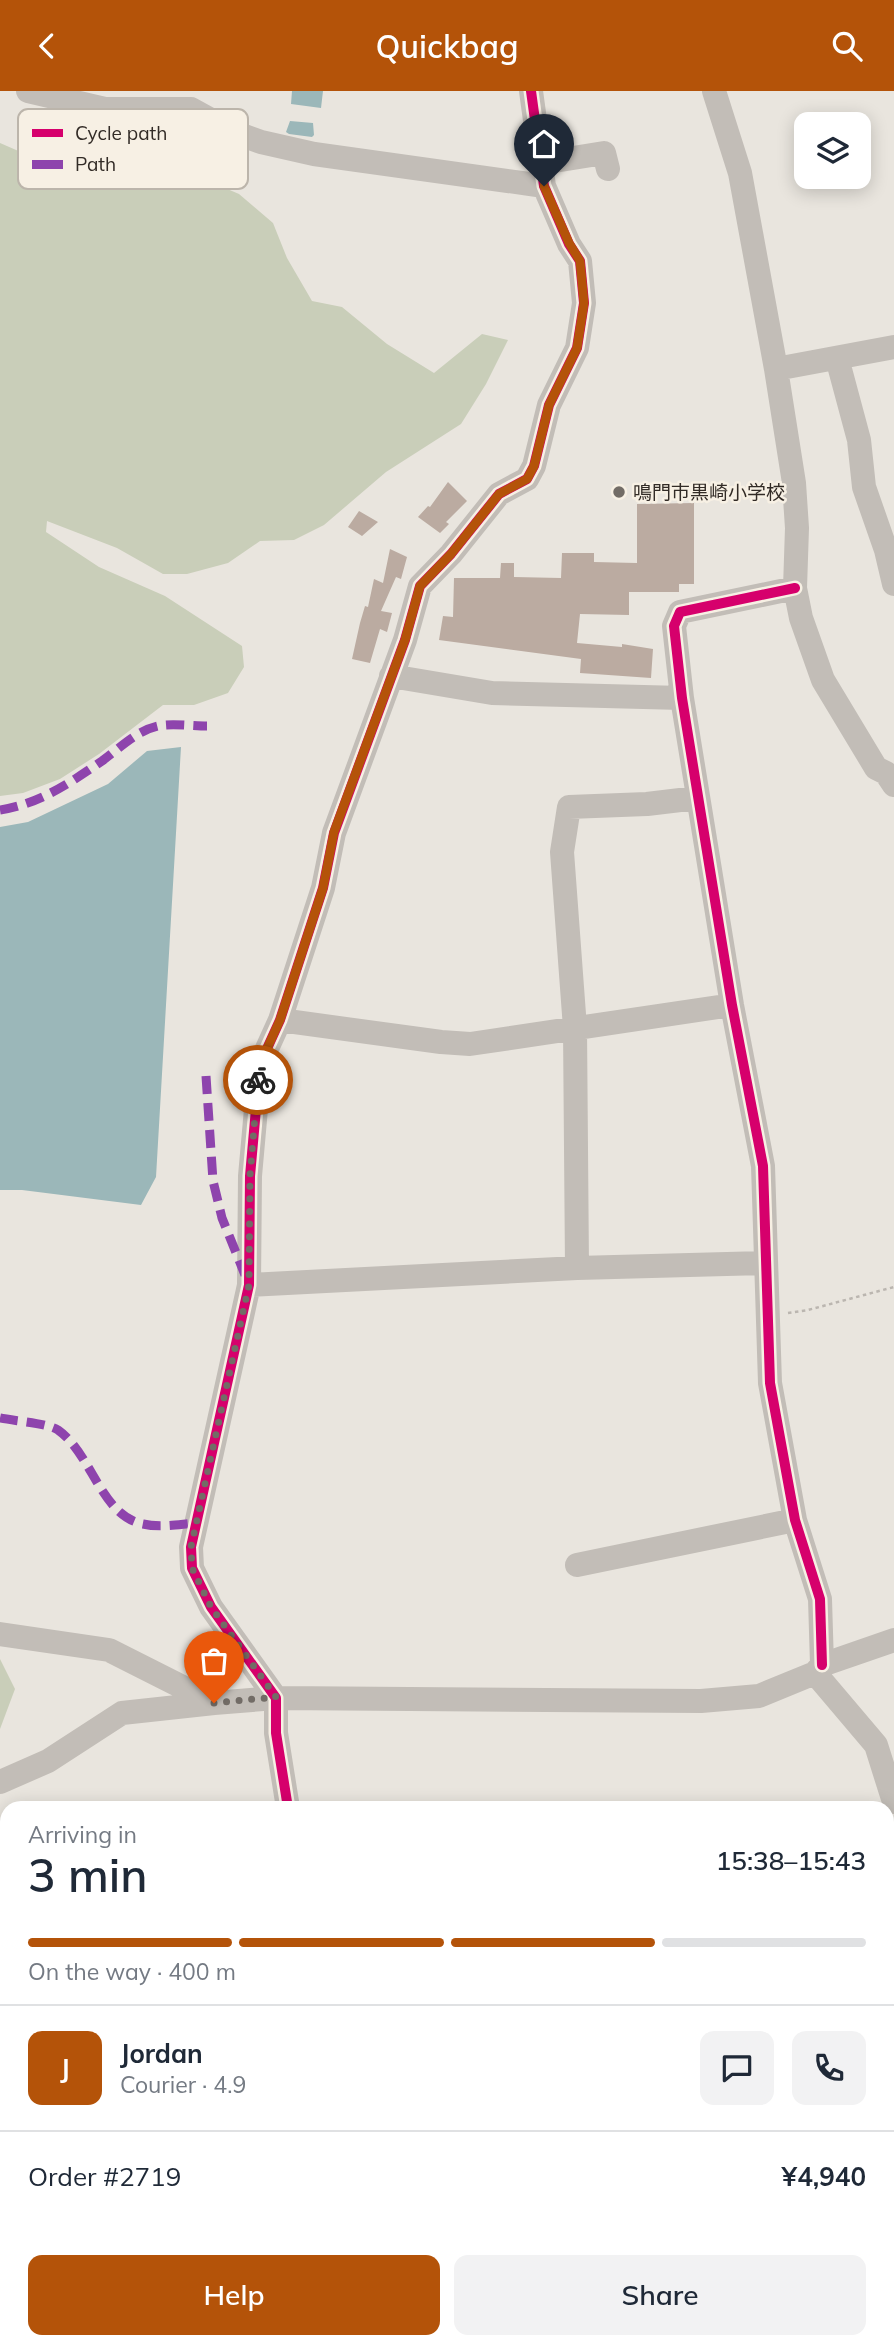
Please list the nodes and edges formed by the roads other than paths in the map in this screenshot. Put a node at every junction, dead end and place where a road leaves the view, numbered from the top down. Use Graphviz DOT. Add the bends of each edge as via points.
graph roads {
  1 [pos="28,91"];
  2 [pos="531,91"];
  3 [pos="714,91"];
  4 [pos="53,94"];
  5 [pos="189,100"];
  6 [pos="248,137"];
  7 [pos="608,169"];
  8 [pos="543,175"];
  9 [pos="894,347"];
  10 [pos="837,358"];
  11 [pos="776,369"];
  12 [pos="894,584"];
  13 [pos="795,588"];
  14 [pos="391,676"];
  15 [pos="681,698"];
  16 [pos="894,785"];
  17 [pos="697,798"];
  18 [pos="732,1006"];
  19 [pos="280,1020"];
  20 [pos="575,1028"];
  21 [pos="766,1263"];
  22 [pos="577,1268"];
  23 [pos="249,1285"];
  24 [pos="795,1520"];
  25 [pos="577,1565"];
  26 [pos="0,1634"];
  27 [pos="894,1640"];
  28 [pos="819,1669"];
  29 [pos="276,1697"];
  30 [pos="214,1703"];
  31 [pos="0,1782"];
  32 [pos="287,1801"];
  33 [pos="894,1801"];
  1 -- 4 [label="street"];
  2 -- 8 [label="street"];
  3 -- 11 [label="street" via="740,173"];
  4 -- 5 [label="street" via="106,109"];
  6 -- 8 [label="street" via="314,154"];
  7 -- 8 [label="street" via="604,153"];
  8 -- 14 [label="street" via="580,261 584,303 577,348 549,405 527,479 499,494 420,586"];
  9 -- 10 [label="street"];
  10 -- 11 [label="street"];
  10 -- 12 [label="street" via="859,440 864,487"];
  11 -- 13 [label="street" via="794,483"];
  13 -- 15 [label="street" via="680,612 674,627"];
  13 -- 16 [label="street" via="823,680 876,768"];
  14 -- 15 [label="street" via="492,693"];
  14 -- 19 [label="street" via="334,832 323,888"];
  15 -- 17 [label="street"];
  17 -- 18 [label="street"];
  17 -- 20 [label="street" via="569,807 562,852"];
  18 -- 20 [label="street"];
  18 -- 21 [label="street" via="763,1166"];
  19 -- 20 [label="street" via="470,1044"];
  19 -- 23 [label="street" via="260,1064 250,1176"];
  20 -- 22 [label="street"];
  21 -- 22 [label="street"];
  21 -- 24 [label="street" via="770,1383"];
  22 -- 23 [label="street"];
  23 -- 29 [label="street" via="191,1547 192,1568 211,1607"];
  24 -- 25 [label="street"];
  24 -- 28 [label="street" via="820,1599"];
  26 -- 30 [label="street" via="109,1650"];
  27 -- 28 [label="street"];
  28 -- 29 [label="street" via="759,1696 701,1701"];
  28 -- 33 [label="street" via="876,1745"];
  29 -- 30 [label="street"];
  29 -- 32 [label="street" via="276,1733"];
  30 -- 31 [label="street" via="122,1713 48,1761"];
}
